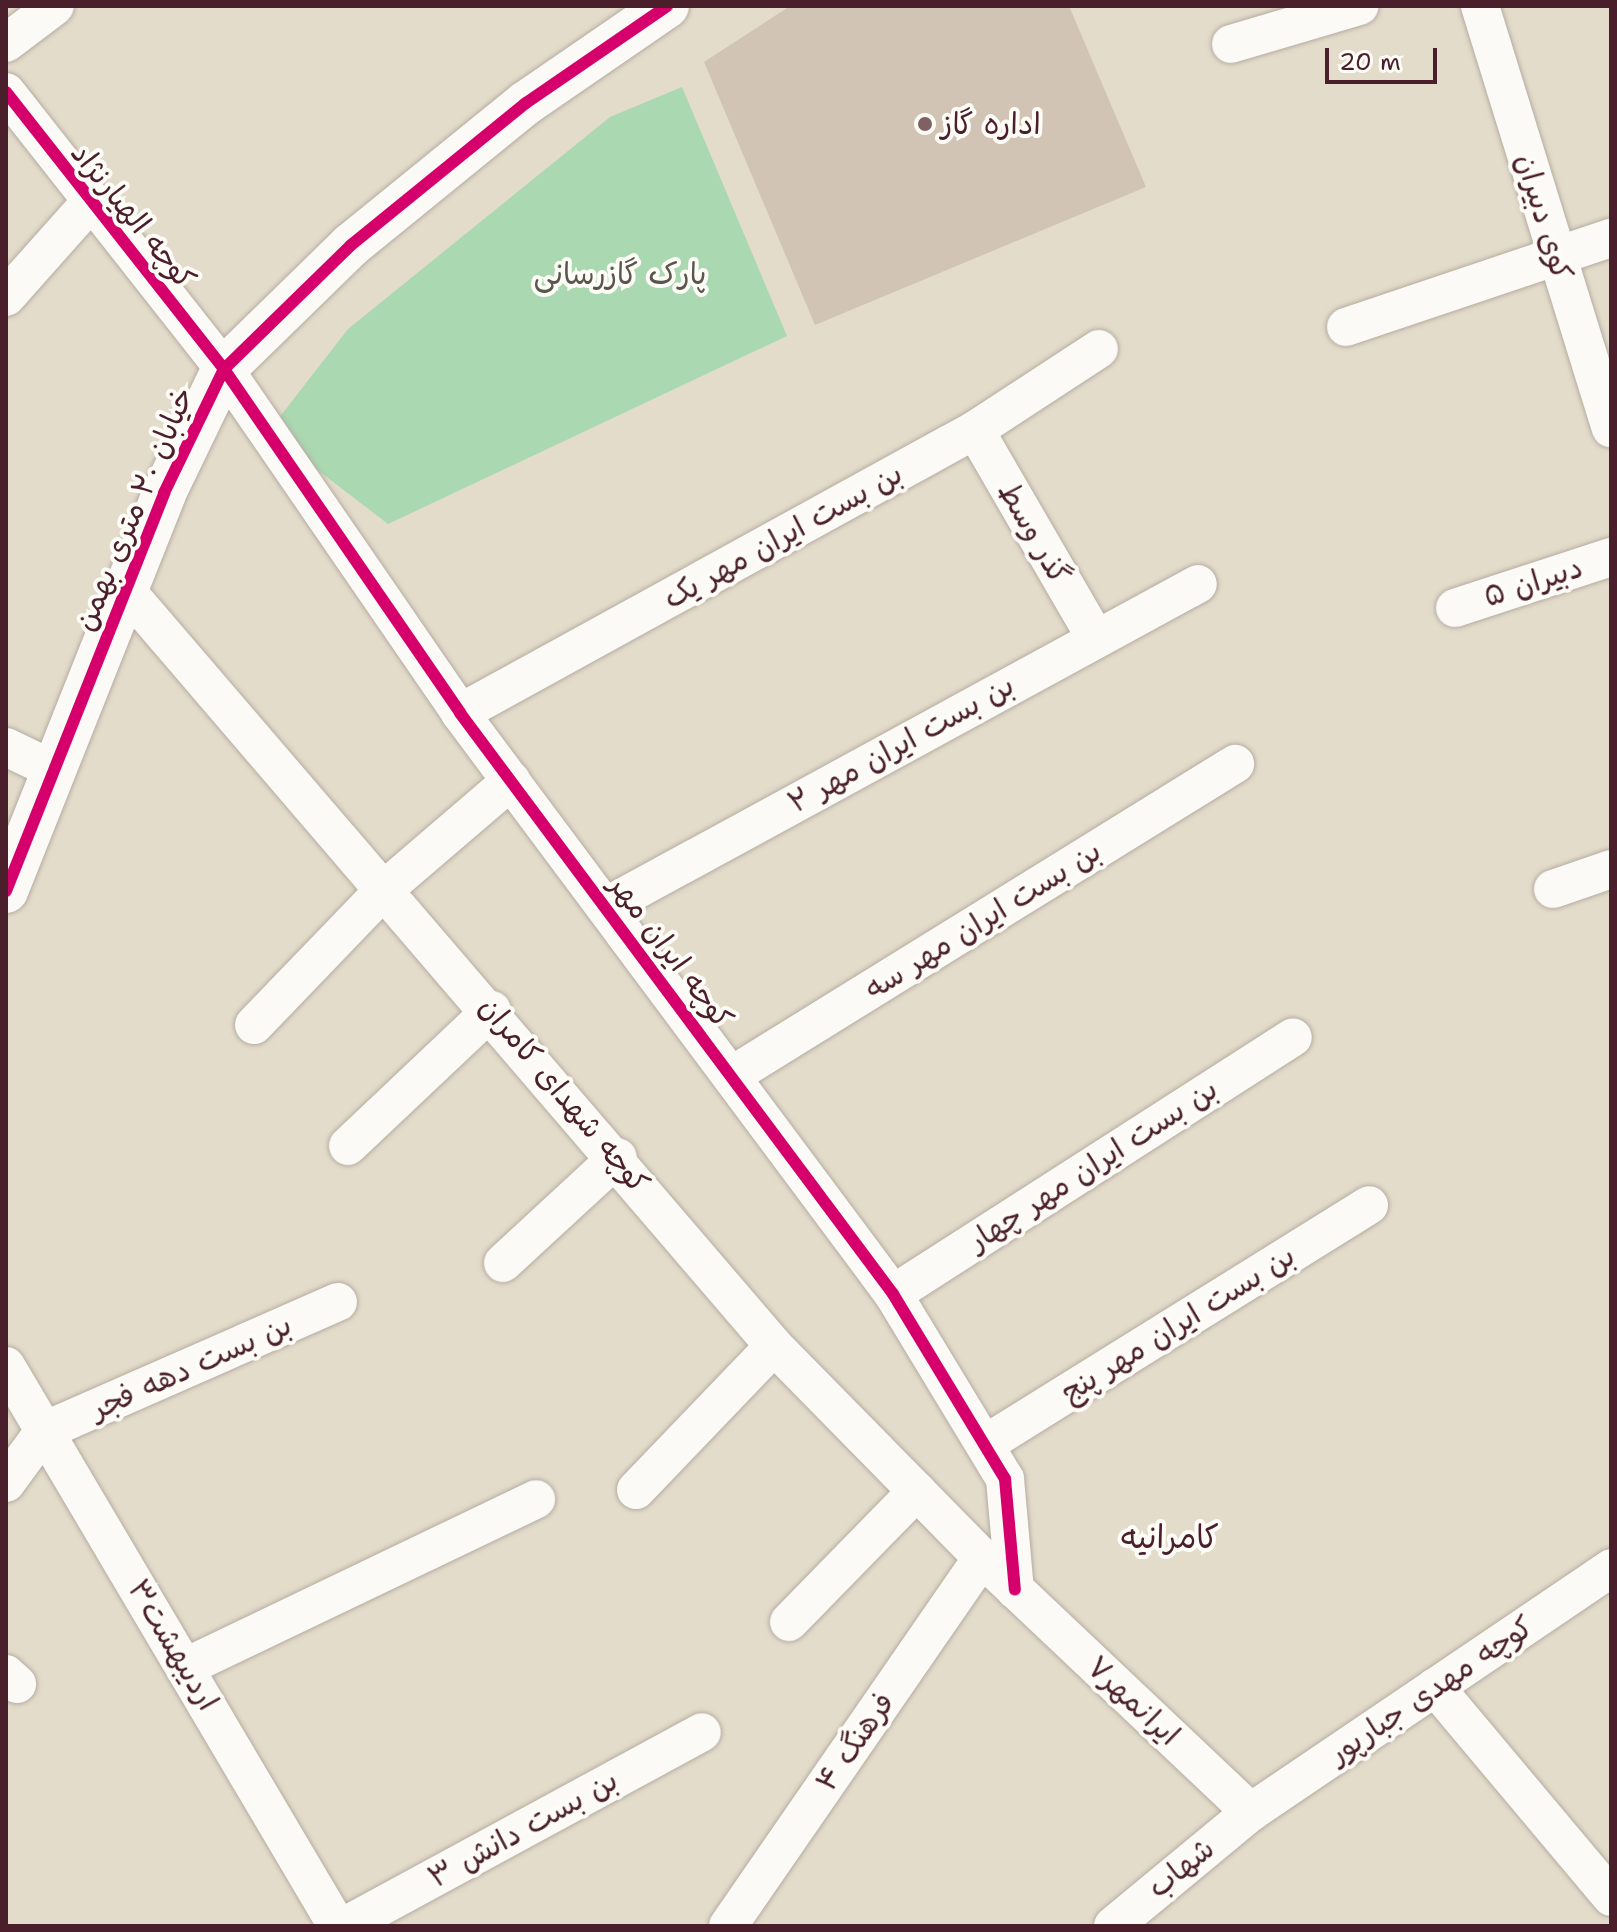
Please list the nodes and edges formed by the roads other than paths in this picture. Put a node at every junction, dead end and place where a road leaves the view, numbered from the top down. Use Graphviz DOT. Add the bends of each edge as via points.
graph roads {
  1 [pos="55,6"];
  2 [pos="667,6"];
  3 [pos="1359,6"];
  4 [pos="1480,6"];
  5 [pos="6,43"];
  6 [pos="1231,44"];
  7 [pos="6,92"];
  8 [pos="89,204"];
  9 [pos="1611,238"];
  10 [pos="1555,257"];
  11 [pos="6,297"];
  12 [pos="1346,327"];
  13 [pos="1099,349"];
  14 [pos="224,369"];
  15 [pos="1611,428"];
  16 [pos="975,430"];
  17 [pos="1611,557"];
  18 [pos="1198,584"];
  19 [pos="125,589"];
  20 [pos="1455,608"];
  21 [pos="1094,635"];
  22 [pos="460,713"];
  23 [pos="6,747"];
  24 [pos="1235,764"];
  25 [pos="54,770"];
  26 [pos="511,781"];
  27 [pos="1611,869"];
  28 [pos="386,888"];
  29 [pos="1553,889"];
  30 [pos="6,891"];
  31 [pos="605,907"];
  32 [pos="492,1010"];
  33 [pos="254,1025"];
  34 [pos="1293,1037"];
  35 [pos="731,1076"];
  36 [pos="348,1146"];
  37 [pos="618,1157"];
  38 [pos="1369,1205"];
  39 [pos="503,1263"];
  40 [pos="893,1294"];
  41 [pos="338,1302"];
  42 [pos="774,1346"];
  43 [pos="6,1366"];
  44 [pos="44,1431"];
  45 [pos="987,1443"];
  46 [pos="6,1483"];
  47 [pos="636,1490"];
  48 [pos="917,1491"];
  49 [pos="536,1499"];
  50 [pos="982,1558"];
  51 [pos="1611,1568"];
  52 [pos="1015,1590"];
  53 [pos="789,1622"];
  54 [pos="188,1666"];
  55 [pos="1435,1687"];
  56 [pos="702,1732"];
  57 [pos="1251,1812"];
  58 [pos="1611,1897"];
  59 [pos="337,1926"];
  60 [pos="345,1926"];
  61 [pos="728,1926"];
  62 [pos="1113,1926"];
  1 -- 5 [label="street"];
  2 -- 14 [label="street, خیابان ۲۰ متری بهمن" via="526,103 362,235"];
  3 -- 6 [label="street"];
  4 -- 10 [label="street, کوی دبیران"];
  7 -- 8 [label="street, کوچه الهیارنژاد"];
  8 -- 11 [label="street"];
  8 -- 14 [label="street, کوچه الهیارنژاد"];
  9 -- 10 [label="street"];
  10 -- 12 [label="street"];
  10 -- 15 [label="street, کوی دبیران"];
  13 -- 16 [label="street, بن بست ایران مهر یک"];
  14 -- 19 [label="street, خیابان ۲۰ متری بهمن"];
  14 -- 22 [label="street, کوچه ایران مهر"];
  16 -- 21 [label="street, گذر وسط"];
  16 -- 22 [label="street, بن بست ایران مهر یک"];
  17 -- 20 [label="street, دبیران ۵"];
  18 -- 21 [label="street, ۲ بن بست ایران مهر"];
  19 -- 25 [label="street, خیابان ۲۰ متری بهمن"];
  19 -- 28 [label="street, کوچه شهدای کامران"];
  21 -- 31 [label="street, ۲ بن بست ایران مهر"];
  22 -- 26 [label="street, کوچه ایران مهر"];
  23 -- 25 [label="street"];
  24 -- 35 [label="street, بن بست ایران مهر سه"];
  25 -- 30 [label="street, خیابان ۲۰ متری بهمن"];
  26 -- 28 [label="street"];
  26 -- 31 [label="street, کوچه ایران مهر"];
  27 -- 29 [label="street"];
  28 -- 32 [label="street, کوچه شهدای کامران"];
  28 -- 33 [label="street"];
  31 -- 35 [label="street, کوچه ایران مهر"];
  32 -- 36 [label="street"];
  32 -- 37 [label="street, کوچه شهدای کامران"];
  34 -- 40 [label="street, بن بست ایران مهر چهار"];
  35 -- 40 [label="street, کوچه ایران مهر"];
  37 -- 39 [label="street"];
  37 -- 42 [label="street, کوچه شهدای کامران"];
  38 -- 45 [label="street, بن بست ایران مهر پنج"];
  40 -- 45 [label="street, کوچه ایران مهر"];
  41 -- 44 [label="street, بن بست دهه فجر"];
  42 -- 47 [label="street"];
  42 -- 48 [label="street, کوچه شهدای کامران"];
  43 -- 44 [label="street, اردیبهشت۳"];
  44 -- 46 [label="street"];
  44 -- 54 [label="street, اردیبهشت۳"];
  45 -- 52 [label="street, کوچه ایران مهر" via="1005,1479"];
  48 -- 50 [label="street, کوچه شهدای کامران"];
  48 -- 53 [label="street"];
  49 -- 54 [label="street"];
  50 -- 52 [label="street, کوچه شهدای کامران"];
  50 -- 61 [label="street, فرهنگ ۴"];
  51 -- 55 [label="street, کوچه مهدی جبارپور"];
  52 -- 57 [label="street, ایرانمهر۷"];
  54 -- 59 [label="street, اردیبهشت۳"];
  55 -- 57 [label="street, کوچه مهدی جبارپور"];
  55 -- 58 [label="street"];
  56 -- 60 [label="street, بن بست دانش ۳"];
  57 -- 62 [label="street, شهاب"];
}
